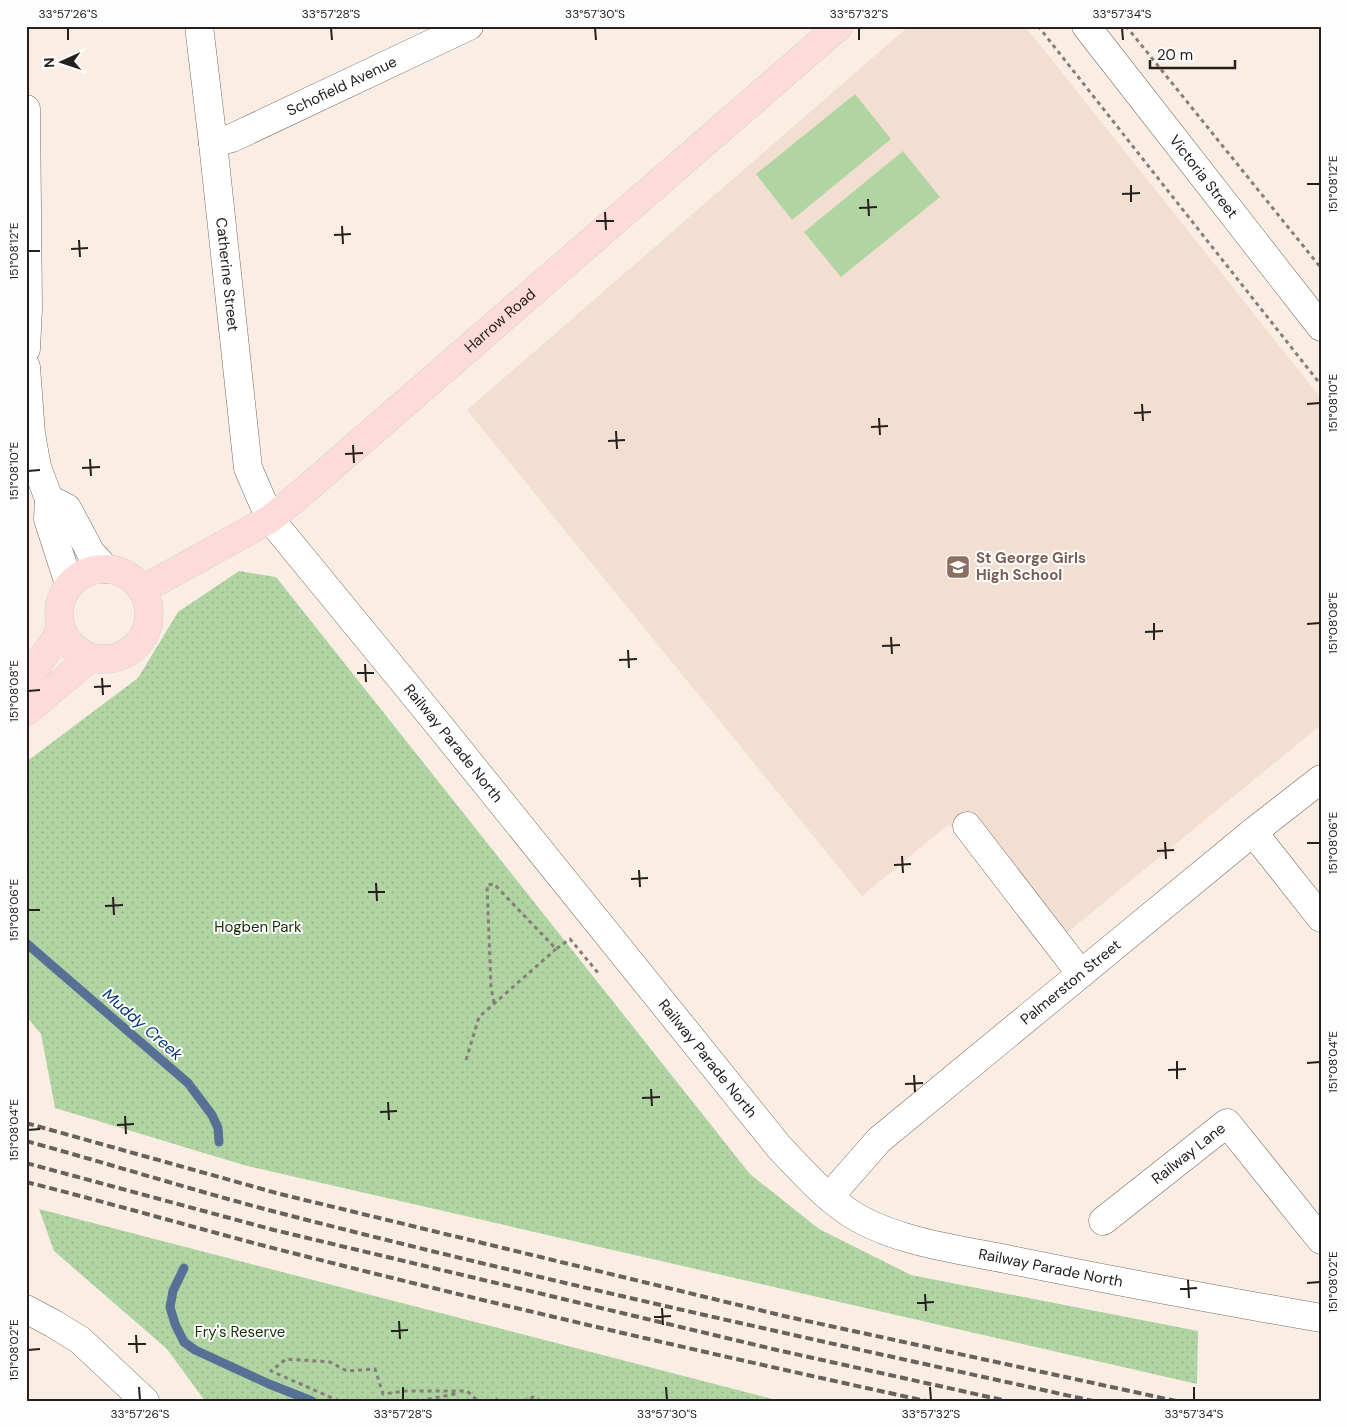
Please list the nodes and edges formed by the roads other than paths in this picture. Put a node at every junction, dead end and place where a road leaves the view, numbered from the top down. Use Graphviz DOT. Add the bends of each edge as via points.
graph roads {
  1 [pos="199,26"];
  2 [pos="469,26"];
  3 [pos="839,26"];
  4 [pos="1086,26"];
  5 [pos="26,109"];
  6 [pos="213,143"];
  7 [pos="1321,327"];
  8 [pos="26,349"];
  9 [pos="26,366"];
  10 [pos="49,499"];
  11 [pos="270,519"];
  12 [pos="106,568"];
  13 [pos="69,584"];
  14 [pos="142,590"];
  15 [pos="61,628"];
  16 [pos="91,658"];
  17 [pos="26,680"];
  18 [pos="26,712"];
  19 [pos="1321,779"];
  20 [pos="967,826"];
  21 [pos="1253,832"];
  22 [pos="1321,918"];
  23 [pos="1081,974"];
  24 [pos="829,1196"];
  25 [pos="1103,1221"];
  26 [pos="1321,1240"];
  27 [pos="26,1309"];
  28 [pos="1321,1318"];
  29 [pos="145,1401"];
  1 -- 6 [label="street, Catherine Street"];
  2 -- 6 [label="street, Schofield Avenue" via="232,138"];
  3 -- 11 [label="main road, Harrow Road"];
  4 -- 7 [label="street, Victoria Street"];
  5 -- 8 [label="street"];
  6 -- 11 [label="street, Catherine Street" via="248,468"];
  9 -- 10 [label="street" via="31,434 37,467"];
  10 -- 12 [label="street" via="67,508 91,553"];
  10 -- 13 [label="street" via="48,519"];
  11 -- 14 [label="main road, Harrow Road"];
  11 -- 24 [label="street, Railway Parade North" via="779,1147"];
  12 -- 13 [label="main road" via="92,570"];
  12 -- 14 [label="main road" via="132,578"];
  13 -- 15 [label="main road" via="60,605"];
  14 -- 16 [label="main road" via="149,615 140,641 131,651 118,657 105,660"];
  15 -- 16 [label="main road" via="73,647"];
  15 -- 17 [label="main road" via="54,643"];
  16 -- 18 [label="main road"];
  19 -- 21 [label="street, Palmerston Street"];
  20 -- 23 [label="street"];
  21 -- 22 [label="street"];
  21 -- 23 [label="street, Palmerston Street"];
  23 -- 24 [label="street, Palmerston Street" via="879,1140"];
  24 -- 28 [label="street, Railway Parade North" via="858,1218 892,1233 929,1243 1138,1286"];
  25 -- 26 [label="street, Railway Lane" via="1226,1123"];
  27 -- 29 [label="street" via="80,1340"];
}
